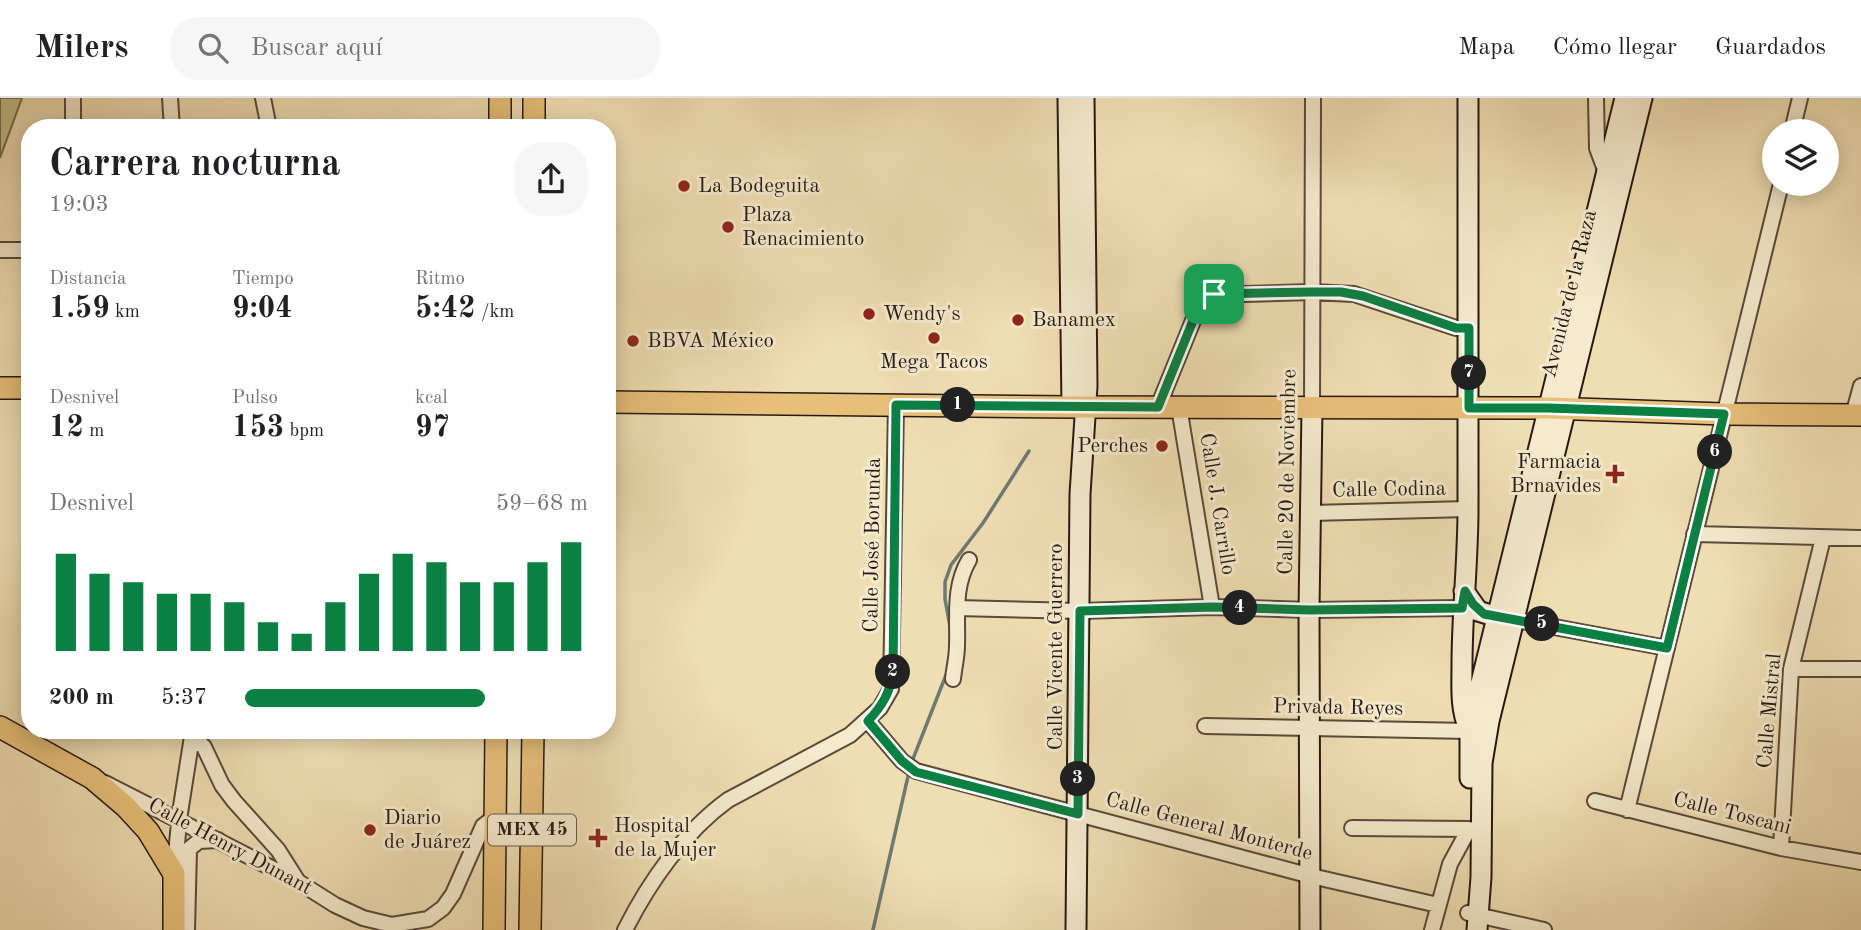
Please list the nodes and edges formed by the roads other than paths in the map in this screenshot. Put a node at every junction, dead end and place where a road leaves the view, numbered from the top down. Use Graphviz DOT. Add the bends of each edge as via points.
graph roads {
  1 [pos="73,98"];
  2 [pos="170,98"];
  3 [pos="262,98"];
  4 [pos="500,98"];
  5 [pos="534,98"];
  6 [pos="1068,98"];
  7 [pos="1084,98"];
  8 [pos="1313,98"];
  9 [pos="1468,98"];
  10 [pos="1596,98"];
  11 [pos="1625,98"];
  12 [pos="1642,98"];
  13 [pos="1800,98"];
  14 [pos="73,119"];
  15 [pos="171,119"];
  16 [pos="267,119"];
  17 [pos="500,119"];
  18 [pos="534,119"];
  19 [pos="1795,119"];
  20 [pos="1607,175"];
  21 [pos="1778,196"];
  22 [pos="0,250"];
  23 [pos="21,250"];
  24 [pos="1311,292"];
  25 [pos="1469,328"];
  26 [pos="1861,386"];
  27 [pos="0,388"];
  28 [pos="21,388"];
  29 [pos="616,402"];
  30 [pos="896,405"];
  31 [pos="1079,407"];
  32 [pos="1158,407"];
  33 [pos="1180,407"];
  34 [pos="1312,408"];
  35 [pos="1469,408"];
  36 [pos="1557,408"];
  37 [pos="1724,414"];
  38 [pos="1857,415"];
  39 [pos="1468,509"];
  40 [pos="1311,513"];
  41 [pos="1694,534"];
  42 [pos="1823,538"];
  43 [pos="1861,538"];
  44 [pos="969,560"];
  45 [pos="1463,599"];
  46 [pos="1212,607"];
  47 [pos="957,608"];
  48 [pos="1309,610"];
  49 [pos="1080,611"];
  50 [pos="1505,618"];
  51 [pos="1667,648"];
  52 [pos="1791,669"];
  53 [pos="1861,669"];
  54 [pos="953,679"];
  55 [pos="868,721"];
  56 [pos="1205,726"];
  57 [pos="0,727"];
  58 [pos="1310,729"];
  59 [pos="1470,731"];
  60 [pos="21,739"];
  61 [pos="22,739"];
  62 [pos="192,739"];
  63 [pos="198,739"];
  64 [pos="496,739"];
  65 [pos="533,739"];
  66 [pos="92,778"];
  67 [pos="1595,801"];
  68 [pos="1627,810"];
  69 [pos="1078,814"];
  70 [pos="496,816"];
  71 [pos="179,820"];
  72 [pos="1352,828"];
  73 [pos="1469,829"];
  74 [pos="219,841"];
  75 [pos="1781,848"];
  76 [pos="1861,862"];
  77 [pos="174,874"];
  78 [pos="1311,876"];
  79 [pos="297,881"];
  80 [pos="1438,905"];
  81 [pos="1473,922"];
  82 [pos="174,930"];
  83 [pos="187,930"];
  84 [pos="495,930"];
  85 [pos="530,930"];
  86 [pos="625,930"];
  87 [pos="1076,930"];
  88 [pos="1310,930"];
  89 [pos="1432,930"];
  90 [pos="1544,930"];
  1 -- 14 [label="street"];
  2 -- 15 [label="street"];
  3 -- 16 [label="street"];
  4 -- 17 [label="main road"];
  5 -- 18 [label="main road"];
  6 -- 31 [label="main road"];
  7 -- 31 [label="main road" via="1087,362"];
  8 -- 24 [label="street, Calle 20 de Noviembre"];
  9 -- 25 [label="main road"];
  10 -- 20 [label="street" via="1597,148"];
  11 -- 20 [label="main road, Avenida de la Raza"];
  12 -- 36 [label="main road, Avenida de la Raza"];
  13 -- 19 [label="street"];
  20 -- 36 [label="main road, Avenida de la Raza"];
  21 -- 37 [label="street"];
  22 -- 23 [label="street"];
  24 -- 25 [label="street" via="1363,296 1456,328"];
  24 -- 32 [label="street" via="1214,294 1201,301"];
  24 -- 34 [label="street, Calle 20 de Noviembre"];
  25 -- 35 [label="main road"];
  26 -- 38 [label="street"];
  27 -- 28 [label="main road"];
  29 -- 30 [label="main road"];
  30 -- 31 [label="main road"];
  30 -- 55 [label="street, Calle José Borunda" via="893,672 891,689"];
  31 -- 32 [label="main road"];
  31 -- 49 [label="main road, Calle Vicente Guerrero"];
  32 -- 33 [label="main road"];
  33 -- 34 [label="main road"];
  33 -- 46 [label="street, Calle J. Carrillo"];
  34 -- 35 [label="main road"];
  34 -- 40 [label="main road, Calle 20 de Noviembre"];
  35 -- 36 [label="main road"];
  35 -- 39 [label="main road"];
  36 -- 37 [label="main road"];
  36 -- 50 [label="main road, Avenida de la Raza"];
  37 -- 38 [label="main road"];
  37 -- 41 [label="street"];
  39 -- 40 [label="street, Calle Codina"];
  39 -- 45 [label="main road"];
  40 -- 48 [label="main road, Calle 20 de Noviembre"];
  41 -- 42 [label="street"];
  41 -- 51 [label="street"];
  42 -- 43 [label="street"];
  42 -- 52 [label="street, Calle Mistral"];
  44 -- 47 [label="street" via="958,586"];
  45 -- 48 [label="street"];
  45 -- 50 [label="main road" via="1478,611"];
  45 -- 59 [label="main road" via="1462,709"];
  46 -- 48 [label="street"];
  46 -- 49 [label="street"];
  47 -- 49 [label="street"];
  47 -- 54 [label="street"];
  48 -- 58 [label="main road, Calle 20 de Noviembre"];
  49 -- 69 [label="main road, Calle Vicente Guerrero"];
  50 -- 51 [label="street"];
  50 -- 59 [label="main road, Avenida de la Raza"];
  50 -- 81 [label="main road, Avenida de la Raza" via="1484,751"];
  51 -- 68 [label="street"];
  52 -- 53 [label="street"];
  52 -- 75 [label="street, Calle Mistral"];
  55 -- 69 [label="street, Calle General Monterde" via="916,772"];
  55 -- 86 [label="street, Calle José Borunda" via="713,810 676,852"];
  56 -- 58 [label="street, Privada Reyes"];
  57 -- 60 [label="main road, Calle Henry Dunant"];
  58 -- 59 [label="street, Privada Reyes"];
  58 -- 78 [label="main road, Calle 20 de Noviembre"];
  59 -- 73 [label="main road, Avenida de la Raza"];
  61 -- 66 [label="main road, Calle Henry Dunant"];
  62 -- 71 [label="street"];
  63 -- 79 [label="street" via="222,785 278,850"];
  64 -- 70 [label="main road, MEX 45"];
  65 -- 85 [label="main road, MEX 45"];
  66 -- 71 [label="street, Calle Henry Dunant"];
  66 -- 77 [label="main road" via="148,831"];
  67 -- 68 [label="street, Calle Toscani"];
  68 -- 75 [label="street, Calle Toscani"];
  69 -- 78 [label="street, Calle General Monterde"];
  69 -- 87 [label="main road, Calle Vicente Guerrero"];
  70 -- 79 [label="street, Calle Henry Dunant" via="480,831 453,894 428,919 392,925 370,920"];
  70 -- 84 [label="main road, MEX 45"];
  71 -- 74 [label="street, Calle Henry Dunant"];
  71 -- 77 [label="street"];
  72 -- 73 [label="street"];
  73 -- 80 [label="street" via="1450,864"];
  73 -- 81 [label="main road, Avenida de la Raza"];
  74 -- 79 [label="street, Calle Henry Dunant"];
  74 -- 83 [label="street" via="199,841 189,849"];
  75 -- 76 [label="street, Calle Toscani"];
  77 -- 82 [label="main road"];
  78 -- 80 [label="street, Calle General Monterde"];
  78 -- 88 [label="main road, Calle 20 de Noviembre"];
  80 -- 89 [label="street"];
  81 -- 90 [label="street"];
}
